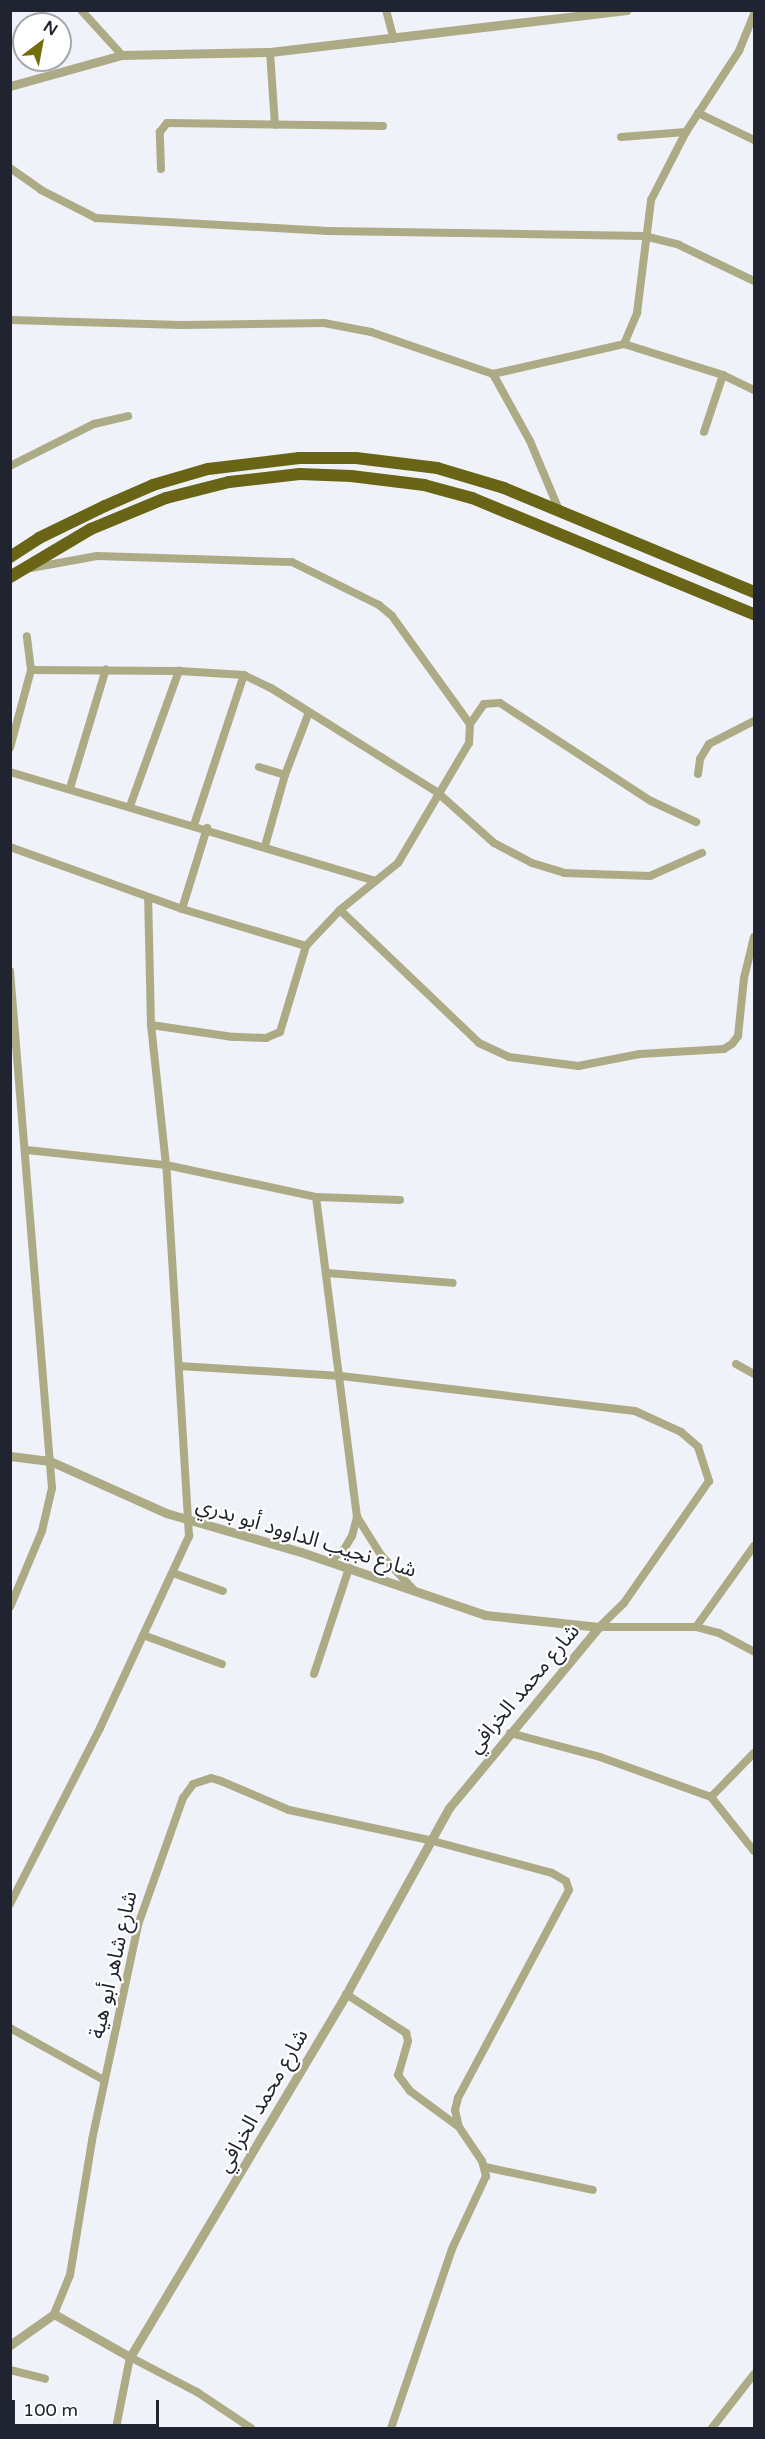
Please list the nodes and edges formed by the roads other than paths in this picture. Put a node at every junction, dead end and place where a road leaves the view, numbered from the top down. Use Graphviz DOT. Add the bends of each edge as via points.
graph roads {
  1 [pos="81,10"];
  2 [pos="386,10"];
  3 [pos="627,10"];
  4 [pos="754,14"];
  5 [pos="394,39"];
  6 [pos="270,52"];
  7 [pos="122,55"];
  8 [pos="10,86"];
  9 [pos="698,113"];
  10 [pos="275,124"];
  11 [pos="383,126"];
  12 [pos="686,132"];
  13 [pos="621,137"];
  14 [pos="754,140"];
  15 [pos="10,168"];
  16 [pos="161,169"];
  17 [pos="644,236"];
  18 [pos="754,271"];
  19 [pos="753,280"];
  20 [pos="10,320"];
  21 [pos="624,344"];
  22 [pos="494,374"];
  23 [pos="723,375"];
  24 [pos="754,390"];
  25 [pos="128,416"];
  26 [pos="704,432"];
  27 [pos="10,466"];
  28 [pos="559,511"];
  29 [pos="10,557"];
  30 [pos="21,569"];
  31 [pos="10,577"];
  32 [pos="754,592"];
  33 [pos="754,614"];
  34 [pos="27,636"];
  35 [pos="105,669"];
  36 [pos="30,670"];
  37 [pos="179,671"];
  38 [pos="244,675"];
  39 [pos="309,712"];
  40 [pos="754,721"];
  41 [pos="470,724"];
  42 [pos="10,748"];
  43 [pos="259,767"];
  44 [pos="10,772"];
  45 [pos="698,774"];
  46 [pos="285,775"];
  47 [pos="70,788"];
  48 [pos="437,792"];
  49 [pos="130,806"];
  50 [pos="696,822"];
  51 [pos="194,825"];
  52 [pos="207,828"];
  53 [pos="265,846"];
  54 [pos="10,847"];
  55 [pos="702,853"];
  56 [pos="375,881"];
  57 [pos="148,897"];
  58 [pos="182,909"];
  59 [pos="340,910"];
  60 [pos="754,937"];
  61 [pos="306,946"];
  62 [pos="10,971"];
  63 [pos="152,1025"];
  64 [pos="27,1150"];
  65 [pos="166,1165"];
  66 [pos="316,1197"];
  67 [pos="400,1200"];
  68 [pos="327,1273"];
  69 [pos="453,1283"];
  70 [pos="736,1364"];
  71 [pos="179,1366"];
  72 [pos="754,1374"];
  73 [pos="341,1376"];
  74 [pos="10,1456"];
  75 [pos="50,1461"];
  76 [pos="357,1517"];
  77 [pos="190,1520"];
  78 [pos="754,1546"];
  79 [pos="329,1561"];
  80 [pos="349,1568"];
  81 [pos="173,1573"];
  82 [pos="414,1590"];
  83 [pos="223,1591"];
  84 [pos="10,1607"];
  85 [pos="599,1627"];
  86 [pos="696,1627"];
  87 [pos="143,1635"];
  88 [pos="754,1652"];
  89 [pos="222,1664"];
  90 [pos="314,1674"];
  91 [pos="510,1733"];
  92 [pos="754,1753"];
  93 [pos="711,1797"];
  94 [pos="429,1840"];
  95 [pos="754,1851"];
  96 [pos="10,1904"];
  97 [pos="346,1994"];
  98 [pos="10,2028"];
  99 [pos="104,2080"];
  100 [pos="459,2127"];
  101 [pos="485,2167"];
  102 [pos="593,2190"];
  103 [pos="54,2314"];
  104 [pos="10,2345"];
  105 [pos="130,2357"];
  106 [pos="10,2370"];
  107 [pos="754,2374"];
  108 [pos="45,2379"];
  109 [pos="116,2428"];
  110 [pos="251,2428"];
  111 [pos="391,2428"];
  112 [pos="712,2428"];
  1 -- 7 [label="street"];
  2 -- 5 [label="street"];
  3 -- 5 [label="street"];
  4 -- 9 [label="street" via="739,51"];
  5 -- 6 [label="street"];
  6 -- 7 [label="street"];
  6 -- 10 [label="street"];
  7 -- 8 [label="street"];
  9 -- 12 [label="street"];
  9 -- 14 [label="street"];
  10 -- 11 [label="street"];
  10 -- 16 [label="street" via="167,123 160,132"];
  12 -- 13 [label="street"];
  12 -- 17 [label="street" via="651,200"];
  15 -- 17 [label="street" via="41,190 96,218 328,231"];
  17 -- 19 [label="street" via="679,245"];
  17 -- 21 [label="street" via="637,313"];
  18 -- 19 [label="street"];
  20 -- 22 [label="street" via="180,325 324,323 371,332"];
  21 -- 22 [label="street"];
  21 -- 23 [label="street"];
  22 -- 28 [label="street" via="530,441"];
  23 -- 24 [label="street"];
  23 -- 26 [label="street"];
  25 -- 27 [label="street" via="94,424"];
  28 -- 29 [label="highway" via="504,488 437,468 356,458 299,458 208,469 153,485 39,538"];
  28 -- 32 [label="highway"];
  30 -- 31 [label="highway"];
  30 -- 33 [label="highway" via="91,529 166,498 229,482 300,474 351,476 424,485 472,498"];
  30 -- 41 [label="street" via="97,556 292,562 379,604 392,616"];
  34 -- 36 [label="street"];
  35 -- 36 [label="street"];
  35 -- 37 [label="street"];
  35 -- 47 [label="street"];
  36 -- 42 [label="street"];
  37 -- 38 [label="street"];
  37 -- 49 [label="street"];
  38 -- 39 [label="street"];
  38 -- 51 [label="street"];
  39 -- 46 [label="street"];
  39 -- 48 [label="street"];
  40 -- 45 [label="street" via="709,744 700,759"];
  41 -- 48 [label="street" via="469,744"];
  41 -- 50 [label="street" via="488,702 500,703 651,801"];
  43 -- 46 [label="street"];
  44 -- 47 [label="street"];
  46 -- 53 [label="street"];
  47 -- 49 [label="street"];
  48 -- 55 [label="street" via="494,843 564,873 650,876"];
  48 -- 56 [label="street" via="405,854 392,870"];
  49 -- 51 [label="street"];
  51 -- 52 [label="street"];
  52 -- 53 [label="street"];
  52 -- 58 [label="street"];
  53 -- 56 [label="street"];
  54 -- 57 [label="street"];
  56 -- 59 [label="street"];
  57 -- 58 [label="street"];
  57 -- 63 [label="street"];
  58 -- 61 [label="street"];
  59 -- 60 [label="street" via="479,1043 509,1057 578,1066 640,1054 724,1049 732,1044 738,1036 744,978"];
  59 -- 61 [label="street"];
  61 -- 63 [label="street" via="283,1027 274,1036 233,1037"];
  62 -- 64 [label="street"];
  63 -- 65 [label="street"];
  64 -- 65 [label="street"];
  64 -- 75 [label="street"];
  65 -- 66 [label="street"];
  65 -- 71 [label="street"];
  66 -- 67 [label="street"];
  66 -- 68 [label="street"];
  68 -- 69 [label="street"];
  68 -- 73 [label="street"];
  70 -- 72 [label="street"];
  71 -- 73 [label="street, شارع محمد الخرافي"];
  71 -- 77 [label="street"];
  73 -- 76 [label="street"];
  73 -- 85 [label="street, شارع محمد الخرافي" via="635,1411 660,1419 698,1447 709,1481 703,1494 624,1603"];
  74 -- 75 [label="street, شارع نجيب الداوود أبو بدري"];
  75 -- 77 [label="street, شارع نجيب الداوود أبو بدري"];
  75 -- 84 [label="street" via="52,1488 47,1514"];
  76 -- 79 [label="street" via="348,1544"];
  76 -- 82 [label="street" via="381,1555"];
  77 -- 79 [label="street, شارع نجيب الداوود أبو بدري"];
  77 -- 81 [label="street" via="189,1536"];
  78 -- 86 [label="street"];
  79 -- 80 [label="street, شارع نجيب الداوود أبو بدري"];
  80 -- 82 [label="street, شارع نجيب الداوود أبو بدري"];
  80 -- 90 [label="street"];
  81 -- 83 [label="street"];
  81 -- 87 [label="street"];
  82 -- 85 [label="street, شارع نجيب الداوود أبو بدري" via="485,1615"];
  85 -- 86 [label="street"];
  85 -- 91 [label="street, شارع محمد الخرافي"];
  86 -- 88 [label="street"];
  87 -- 89 [label="street"];
  87 -- 96 [label="street"];
  91 -- 93 [label="street" via="600,1757"];
  91 -- 94 [label="street, شارع محمد الخرافي" via="472,1778"];
  92 -- 93 [label="street"];
  93 -- 95 [label="street"];
  94 -- 97 [label="street, شارع محمد الخرافي"];
  94 -- 99 [label="street, شارع شاهر أبو هية" via="289,1810 221,1781 211,1779 193,1784 183,1798 141,1916"];
  94 -- 100 [label="street" via="541,1870 569,1886 552,1926 458,2098 455,2110"];
  97 -- 100 [label="street" via="406,2033 408,2041 398,2075 410,2091"];
  97 -- 105 [label="street, شارع محمد الخرافي"];
  98 -- 99 [label="street"];
  99 -- 103 [label="street, شارع شاهر أبو هية" via="70,2275"];
  100 -- 101 [label="street"];
  101 -- 102 [label="street"];
  101 -- 111 [label="street" via="483,2185 452,2249"];
  103 -- 104 [label="street"];
  103 -- 105 [label="street"];
  105 -- 109 [label="street, شارع محمد الخرافي"];
  105 -- 110 [label="street" via="197,2392"];
  106 -- 108 [label="street"];
  107 -- 112 [label="street"];
}
